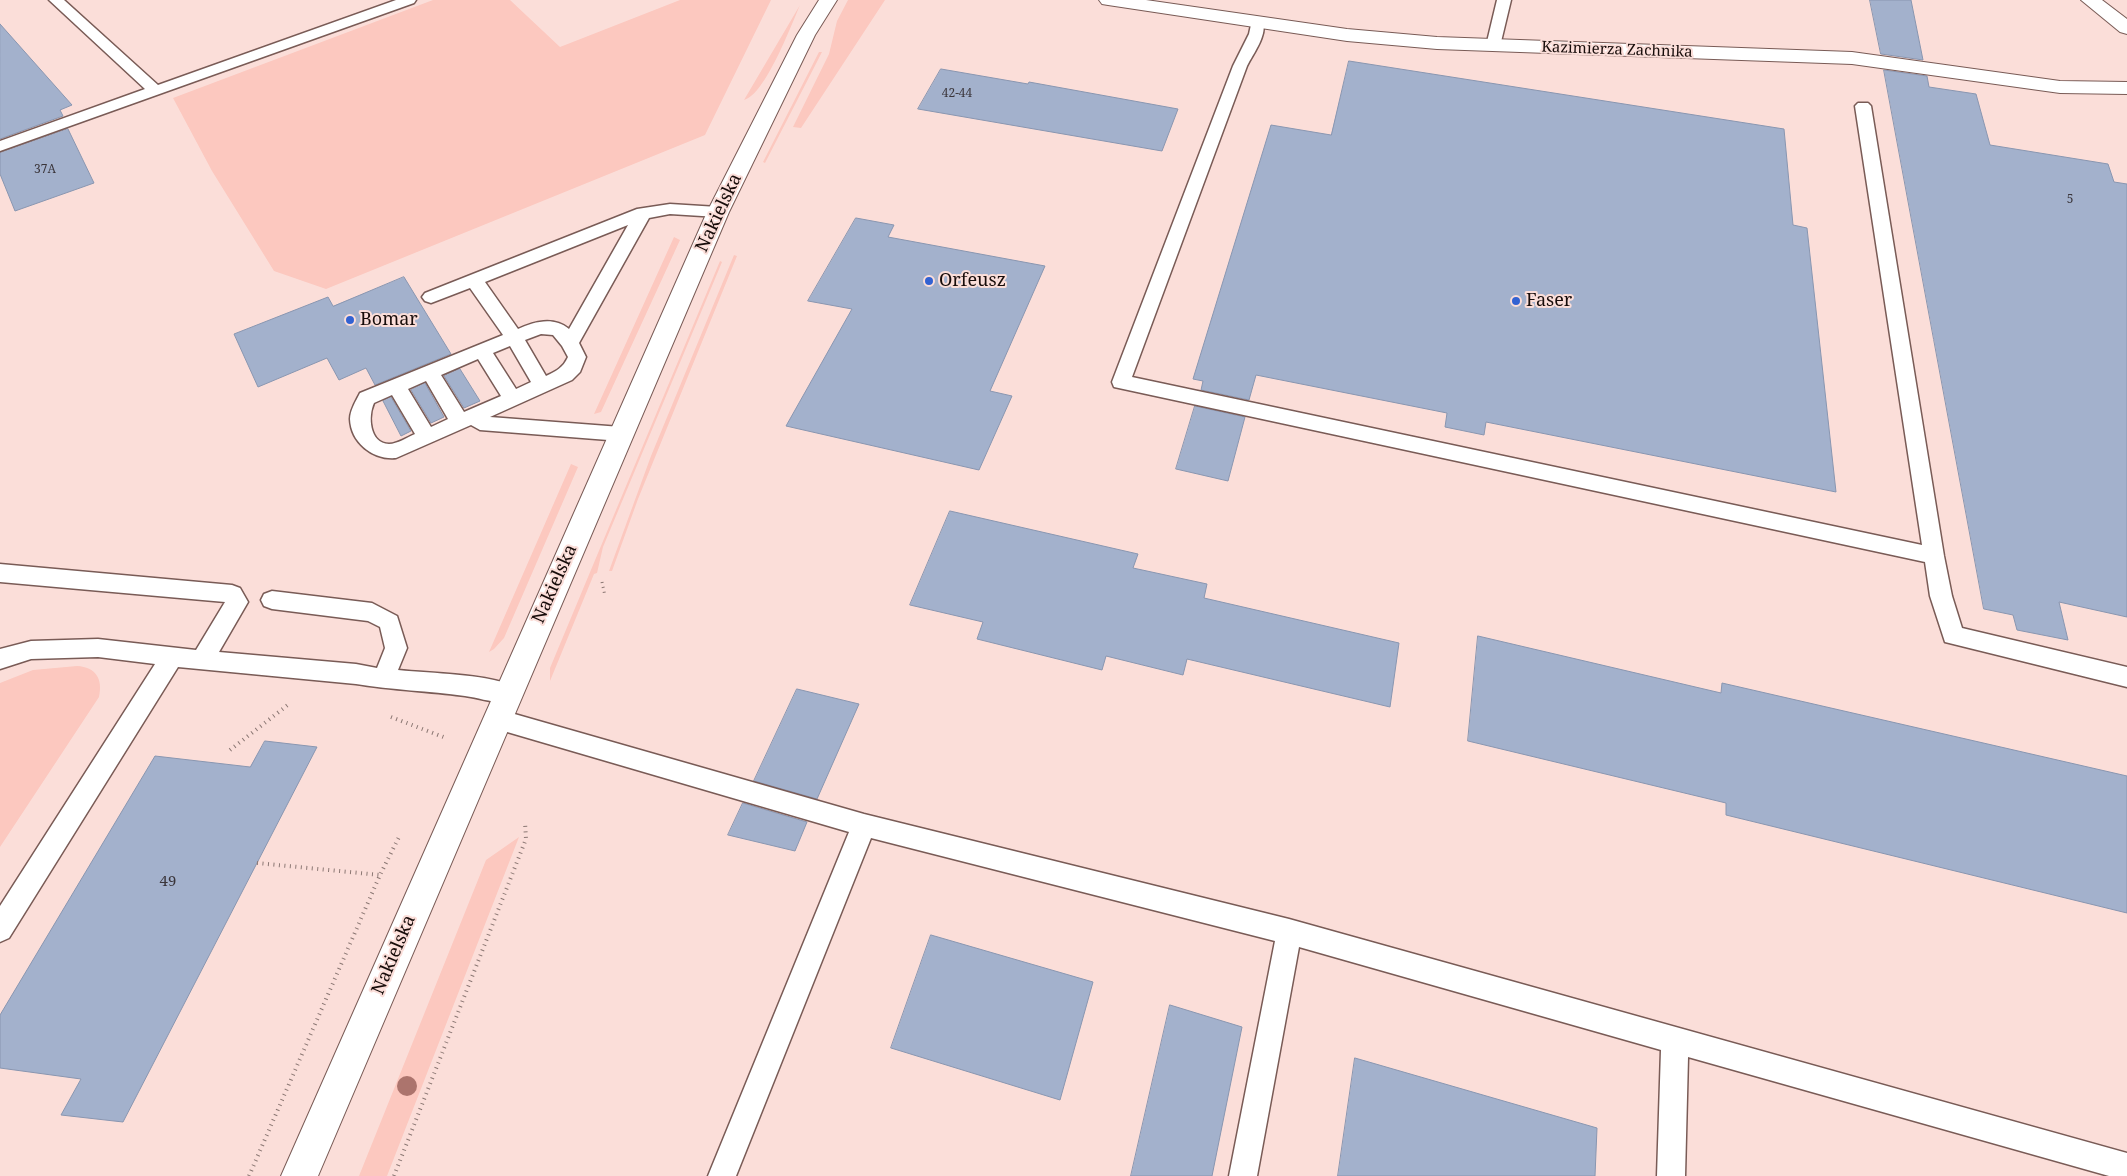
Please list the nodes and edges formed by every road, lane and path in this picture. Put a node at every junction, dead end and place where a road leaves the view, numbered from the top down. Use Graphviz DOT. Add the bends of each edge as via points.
graph roads {
  1 [pos="56,0"];
  2 [pos="409,0"];
  3 [pos="828,0"];
  4 [pos="1108,0"];
  5 [pos="1504,0"];
  6 [pos="2090,0"];
  7 [pos="1256,23"];
  8 [pos="2127,28"];
  9 [pos="1494,46"];
  10 [pos="2127,88"];
  11 [pos="156,91"];
  12 [pos="1863,106"];
  13 [pos="0,146"];
  14 [pos="718,212"];
  15 [pos="643,213"];
  16 [pos="474,280"];
  17 [pos="431,297"];
  18 [pos="514,337"];
  19 [pos="570,343"];
  20 [pos="482,350"];
  21 [pos="430,372"];
  22 [pos="396,385"];
  23 [pos="543,386"];
  24 [pos="513,399"];
  25 [pos="468,420"];
  26 [pos="621,434"];
  27 [pos="427,438"];
  28 [pos="1934,556"];
  29 [pos="0,573"];
  30 [pos="272,600"];
  31 [pos="172,657"];
  32 [pos="0,659"];
  33 [pos="202,660"];
  34 [pos="2127,677"];
  35 [pos="384,679"];
  36 [pos="507,693"];
  37 [pos="296,698"];
  38 [pos="384,716"];
  39 [pos="497,719"];
  40 [pos="446,738"];
  41 [pos="230,750"];
  42 [pos="525,822"];
  43 [pos="864,825"];
  44 [pos="402,831"];
  45 [pos="257,863"];
  46 [pos="380,875"];
  47 [pos="0,929"];
  48 [pos="1289,932"];
  49 [pos="1675,1041"];
  50 [pos="2127,1167"];
  51 [pos="248,1176"];
  52 [pos="299,1176"];
  53 [pos="394,1176"];
  54 [pos="722,1176"];
  55 [pos="1243,1176"];
  56 [pos="1671,1176"];
  1 -- 11 [label="lane"];
  2 -- 11 [label="lane"];
  3 -- 14 [label="street, Nakielska" via="806,35"];
  4 -- 7 [label="street, Kazimierza Zachnika"];
  5 -- 9 [label="lane"];
  6 -- 8 [label="street"];
  7 -- 9 [label="street, Kazimierza Zachnika" via="1347,36"];
  7 -- 28 [label="lane" via="1256,34 1240,66 1121,382"];
  9 -- 10 [label="street, Kazimierza Zachnika" via="1852,58 2060,87"];
  11 -- 13 [label="lane"];
  12 -- 28 [label="lane"];
  14 -- 15 [label="lane" via="670,209"];
  14 -- 26 [label="street, Nakielska"];
  15 -- 16 [label="lane"];
  15 -- 19 [label="lane"];
  16 -- 17 [label="lane"];
  16 -- 18 [label="lane"];
  18 -- 19 [label="lane" via="549,327 563,332"];
  18 -- 20 [label="lane"];
  18 -- 23 [label="lane"];
  19 -- 23 [label="lane" via="577,357 573,367"];
  20 -- 21 [label="lane"];
  20 -- 24 [label="lane"];
  21 -- 22 [label="lane"];
  21 -- 25 [label="lane"];
  22 -- 27 [label="lane"];
  22 -- 27 [label="lane" via="367,398 361,409 360,420 372,446 389,453"];
  23 -- 24 [label="lane"];
  24 -- 25 [label="lane"];
  25 -- 26 [label="lane"];
  25 -- 27 [label="lane"];
  26 -- 36 [label="street, Nakielska"];
  28 -- 34 [label="lane" via="1953,635"];
  29 -- 33 [label="lane" via="232,594 237,602"];
  30 -- 35 [label="lane" via="372,612 389,622 396,648"];
  31 -- 32 [label="lane" via="98,648 31,650"];
  31 -- 33 [label="lane"];
  31 -- 47 [label="lane"];
  33 -- 35 [label="lane"];
  35 -- 36 [label="lane"];
  36 -- 39 [label="street, Nakielska"];
  37 -- 41 [label="path"];
  38 -- 40 [label="path"];
  39 -- 43 [label="lane"];
  39 -- 52 [label="street, Nakielska"];
  42 -- 53 [label="path" via="526,839"];
  43 -- 48 [label="lane"];
  43 -- 54 [label="lane"];
  44 -- 46 [label="path"];
  45 -- 46 [label="path"];
  46 -- 51 [label="path"];
  48 -- 49 [label="lane"];
  48 -- 55 [label="lane"];
  49 -- 50 [label="lane"];
  49 -- 56 [label="lane"];
}
